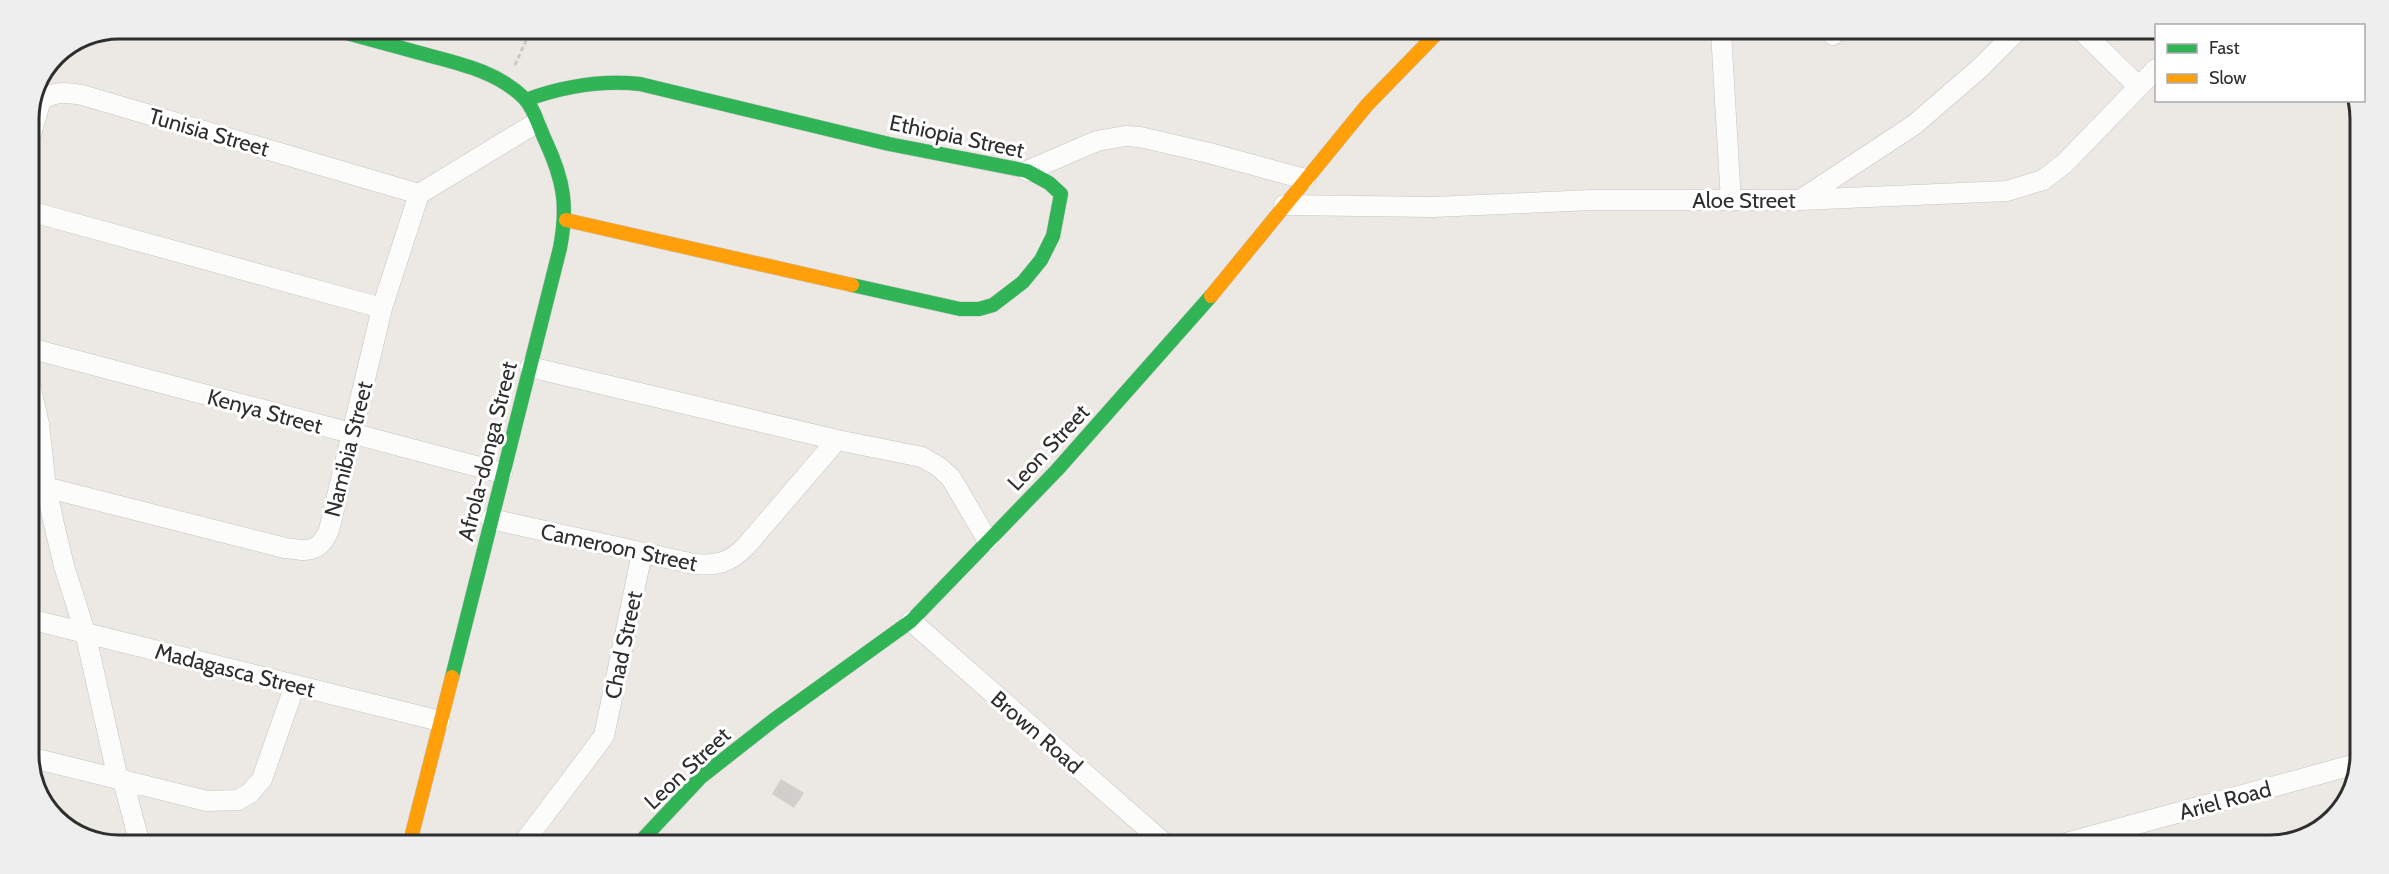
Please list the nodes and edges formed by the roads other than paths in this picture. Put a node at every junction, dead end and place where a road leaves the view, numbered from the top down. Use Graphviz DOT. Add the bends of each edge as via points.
graph roads {
  1 [pos="369,39"];
  2 [pos="1431,39"];
  3 [pos="1721,39"];
  4 [pos="2009,39"];
  5 [pos="2090,39"];
  6 [pos="2155,71"];
  7 [pos="2139,87"];
  8 [pos="42,99"];
  9 [pos="526,100"];
  10 [pos="536,123"];
  11 [pos="1027,171"];
  12 [pos="1305,178"];
  13 [pos="419,194"];
  14 [pos="1800,200"];
  15 [pos="1731,201"];
  16 [pos="1284,205"];
  17 [pos="39,214"];
  18 [pos="566,220"];
  19 [pos="382,308"];
  20 [pos="39,351"];
  21 [pos="530,367"];
  22 [pos="352,434"];
  23 [pos="837,440"];
  24 [pos="502,473"];
  25 [pos="39,486"];
  26 [pos="39,491"];
  27 [pos="491,519"];
  28 [pos="988,541"];
  29 [pos="642,553"];
  30 [pos="39,620"];
  31 [pos="911,621"];
  32 [pos="85,632"];
  33 [pos="295,685"];
  34 [pos="440,721"];
  35 [pos="39,760"];
  36 [pos="2349,766"];
  37 [pos="120,780"];
  38 [pos="137,835"];
  39 [pos="412,835"];
  40 [pos="529,835"];
  41 [pos="647,835"];
  42 [pos="1155,835"];
  43 [pos="2096,835"];
  1 -- 9 [label="street, Afrola-donga Street" via="478,68 506,83"];
  2 -- 12 [label="street, Leon Street" via="1367,105"];
  3 -- 15 [label="street"];
  4 -- 14 [label="street" via="1914,125"];
  5 -- 7 [label="street"];
  6 -- 7 [label="street, Aloe Street"];
  7 -- 14 [label="street, Aloe Street" via="2043,180 2007,191"];
  8 -- 13 [label="street, Tunisia Street" via="52,93 82,95"];
  9 -- 10 [label="street, Afrola-donga Street"];
  9 -- 11 [label="street, Ethiopia Street" via="572,85 630,82 889,144"];
  10 -- 13 [label="street"];
  10 -- 18 [label="street, Afrola-donga Street" via="562,182"];
  11 -- 12 [label="street" via="1097,141 1125,136"];
  11 -- 18 [label="street, Ethiopia Street" via="1061,194 1053,237 1043,259 1026,280 1001,301 979,309 960,309"];
  12 -- 16 [label="street, Leon Street"];
  13 -- 19 [label="street, Namibia Street"];
  14 -- 15 [label="street, Aloe Street"];
  15 -- 16 [label="street, Aloe Street" via="1592,200 1433,207"];
  16 -- 28 [label="street, Leon Street" via="1204,307"];
  17 -- 19 [label="street"];
  18 -- 21 [label="street, Afrola-donga Street"];
  19 -- 22 [label="street, Namibia Street"];
  20 -- 22 [label="street, Kenya Street"];
  21 -- 23 [label="street"];
  21 -- 24 [label="street, Afrola-donga Street"];
  22 -- 24 [label="street, Kenya Street"];
  22 -- 25 [label="street, Namibia Street" via="329,530 324,541 312,550 285,548"];
  23 -- 28 [label="street" via="922,458 939,467 951,478"];
  23 -- 29 [label="street, Cameroon Street" via="729,561 708,566"];
  24 -- 27 [label="street, Afrola-donga Street"];
  26 -- 32 [label="street"];
  27 -- 29 [label="street, Cameroon Street"];
  27 -- 34 [label="street, Afrola-donga Street"];
  28 -- 31 [label="street, Leon Street"];
  29 -- 40 [label="street, Chad Street" via="604,736"];
  30 -- 32 [label="street, Madagasca Street"];
  31 -- 41 [label="street, Leon Street" via="701,777"];
  31 -- 42 [label="street, Brown Road"];
  32 -- 33 [label="street, Madagasca Street"];
  32 -- 37 [label="street"];
  33 -- 34 [label="street, Madagasca Street"];
  33 -- 37 [label="street" via="262,779 238,801 207,801"];
  34 -- 39 [label="street, Afrola-donga Street"];
  35 -- 37 [label="street"];
  36 -- 43 [label="street, Ariel Road"];
  37 -- 38 [label="street"];
}
